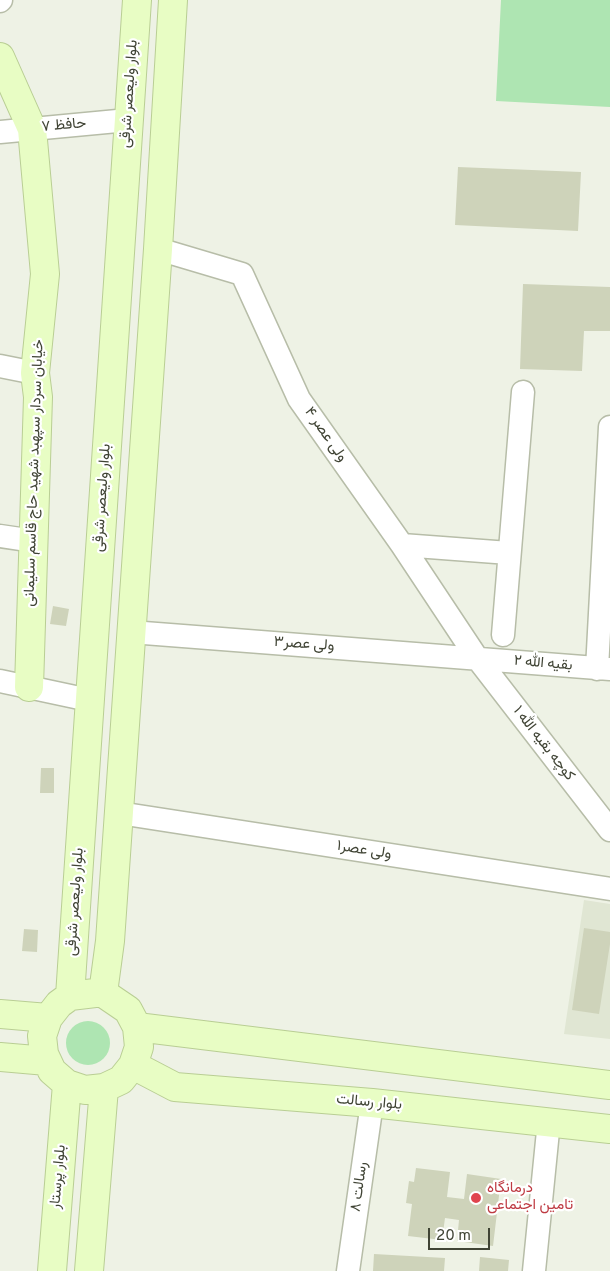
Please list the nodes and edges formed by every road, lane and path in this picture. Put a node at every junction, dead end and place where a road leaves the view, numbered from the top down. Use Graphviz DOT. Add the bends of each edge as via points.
graph roads {
  1 [pos="136,0"];
  2 [pos="173,0"];
  3 [pos="0,57"];
  4 [pos="128,120"];
  5 [pos="32,129"];
  6 [pos="0,132"];
  7 [pos="123,198"];
  8 [pos="161,201"];
  9 [pos="158,249"];
  10 [pos="0,366"];
  11 [pos="35,373"];
  12 [pos="523,392"];
  13 [pos="610,435"];
  14 [pos="608,520"];
  15 [pos="0,536"];
  16 [pos="34,541"];
  17 [pos="402,545"];
  18 [pos="509,553"];
  19 [pos="131,632"];
  20 [pos="503,635"];
  21 [pos="477,658"];
  22 [pos="604,669"];
  23 [pos="0,681"];
  24 [pos="29,687"];
  25 [pos="89,700"];
  26 [pos="119,813"];
  27 [pos="610,830"];
  28 [pos="610,890"];
  29 [pos="103,993"];
  30 [pos="70,996"];
  31 [pos="0,1014"];
  32 [pos="48,1018"];
  33 [pos="137,1027"];
  34 [pos="0,1057"];
  35 [pos="47,1061"];
  36 [pos="133,1065"];
  37 [pos="67,1084"];
  38 [pos="610,1085"];
  39 [pos="104,1088"];
  40 [pos="372,1103"];
  41 [pos="549,1121"];
  42 [pos="610,1129"];
  43 [pos="52,1271"];
  44 [pos="89,1271"];
  45 [pos="348,1271"];
  46 [pos="534,1271"];
  1 -- 4 [label="main road, بلوار ولیعصر شرقی"];
  2 -- 8 [label="main road"];
  3 -- 5 [label="main road, خیابان سردار سپهبد شهید حاج قاسم سلیمانی"];
  4 -- 5 [label="street, حافظ ۷"];
  4 -- 7 [label="main road, بلوار ولیعصر شرقی"];
  5 -- 6 [label="street, حافظ ۷"];
  5 -- 11 [label="main road, خیابان سردار سپهبد شهید حاج قاسم سلیمانی" via="45,274"];
  7 -- 8 [label="main road"];
  7 -- 25 [label="main road, بلوار ولیعصر شرقی"];
  8 -- 9 [label="main road"];
  9 -- 17 [label="street, ولی عصر ۴" via="242,274 299,399"];
  9 -- 19 [label="main road"];
  10 -- 11 [label="street"];
  11 -- 16 [label="main road, خیابان سردار سپهبد شهید حاج قاسم سلیمانی" via="38,397"];
  12 -- 18 [label="street"];
  13 -- 14 [label="street"];
  14 -- 22 [label="street"];
  15 -- 16 [label="street"];
  16 -- 24 [label="main road, خیابان سردار سپهبد شهید حاج قاسم سلیمانی"];
  17 -- 18 [label="street"];
  17 -- 21 [label="street, ولی عصر ۴"];
  18 -- 20 [label="street"];
  19 -- 21 [label="street, ولی عصر۳"];
  19 -- 26 [label="main road"];
  21 -- 22 [label="street, بقیه الله ۲"];
  21 -- 27 [label="street, کوچه بقیه الله ۱"];
  23 -- 24 [label="street"];
  24 -- 25 [label="street"];
  25 -- 30 [label="main road, بلوار ولیعصر شرقی"];
  26 -- 28 [label="street, ولی عصر۱"];
  26 -- 29 [label="main road"];
  29 -- 30 [label="main road"];
  29 -- 33 [label="main road" via="128,1010"];
  30 -- 32 [label="main road"];
  31 -- 32 [label="main road"];
  32 -- 35 [label="main road" via="42,1036"];
  33 -- 36 [label="main road" via="139,1047"];
  33 -- 38 [label="main road"];
  34 -- 35 [label="main road"];
  35 -- 37 [label="main road" via="52,1071"];
  36 -- 39 [label="main road" via="121,1080"];
  36 -- 40 [label="main road, بلوار رسالت" via="175,1087"];
  37 -- 39 [label="main road" via="85,1090"];
  37 -- 43 [label="main road, بلوار پرستار"];
  39 -- 44 [label="main road"];
  40 -- 41 [label="main road, بلوار رسالت"];
  40 -- 45 [label="street, رسالت ۸"];
  41 -- 42 [label="main road, بلوار رسالت"];
  41 -- 46 [label="street"];
}
